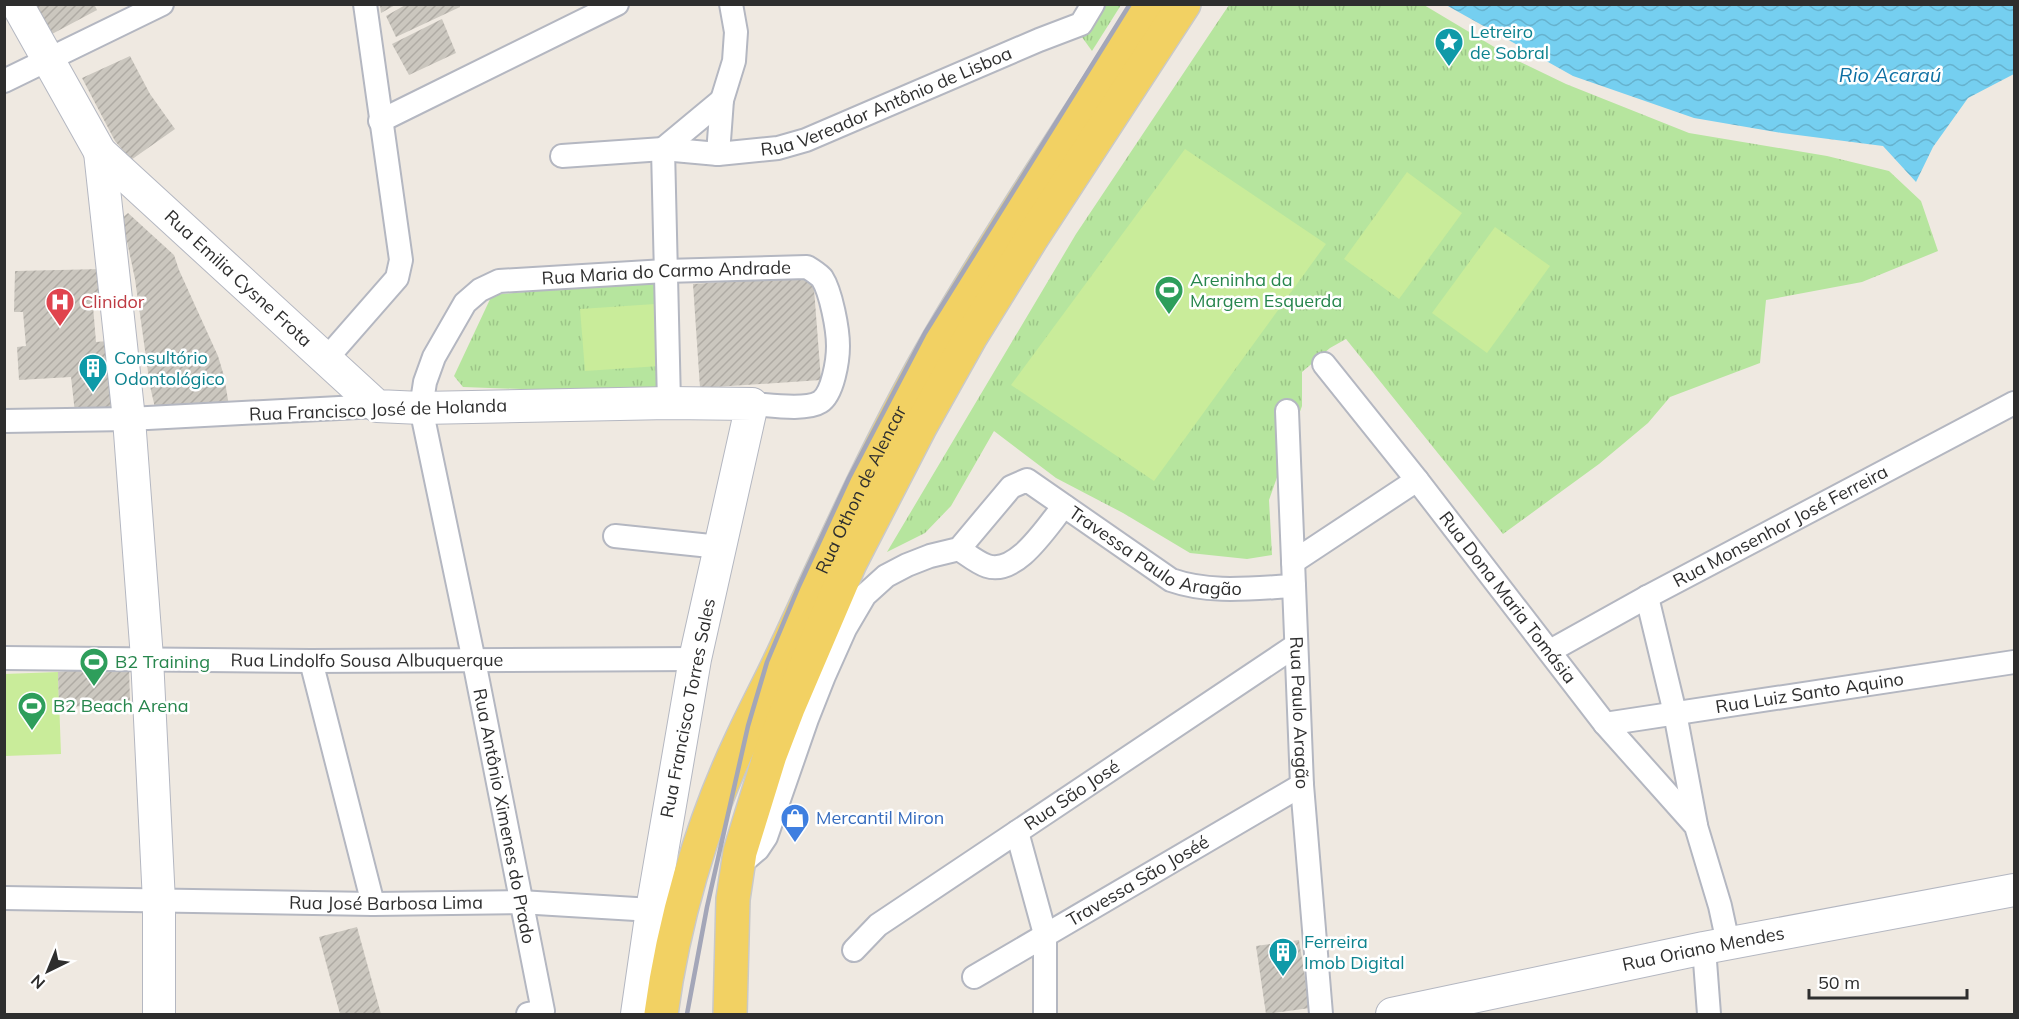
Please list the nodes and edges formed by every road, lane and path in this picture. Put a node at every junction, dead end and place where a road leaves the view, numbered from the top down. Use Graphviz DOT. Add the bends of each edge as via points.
graph roads {
  1 [pos="16,4"];
  2 [pos="162,4"];
  3 [pos="365,4"];
  4 [pos="617,4"];
  5 [pos="730,4"];
  6 [pos="1093,4"];
  7 [pos="1150,4"];
  8 [pos="1184,4"];
  9 [pos="48,59"];
  10 [pos="4,81"];
  11 [pos="722,100"];
  12 [pos="380,121"];
  13 [pos="663,149"];
  14 [pos="100,152"];
  15 [pos="718,154"];
  16 [pos="562,156"];
  17 [pos="665,271"];
  18 [pos="327,358"];
  19 [pos="1323,364"];
  20 [pos="669,403"];
  21 [pos="2014,403"];
  22 [pos="752,404"];
  23 [pos="377,406"];
  24 [pos="421,408"];
  25 [pos="1287,411"];
  26 [pos="129,420"];
  27 [pos="4,421"];
  28 [pos="1417,480"];
  29 [pos="1064,506"];
  30 [pos="615,536"];
  31 [pos="720,547"];
  32 [pos="959,549"];
  33 [pos="1293,562"];
  34 [pos="1294,586"];
  35 [pos="1647,597"];
  36 [pos="1295,646"];
  37 [pos="1550,651"];
  38 [pos="4,658"];
  39 [pos="147,658"];
  40 [pos="695,659"];
  41 [pos="311,661"];
  42 [pos="474,661"];
  43 [pos="2014,662"];
  44 [pos="1675,713"];
  45 [pos="1605,724"];
  46 [pos="1302,785"];
  47 [pos="1696,826"];
  48 [pos="1017,832"];
  49 [pos="738,866"];
  50 [pos="2014,890"];
  51 [pos="4,898"];
  52 [pos="159,902"];
  53 [pos="520,902"];
  54 [pos="683,903"];
  55 [pos="373,904"];
  56 [pos="652,910"];
  57 [pos="1045,934"];
  58 [pos="1716,945"];
  59 [pos="854,950"];
  60 [pos="974,977"];
  61 [pos="535,1013"];
  62 [pos="159,1014"];
  63 [pos="637,1014"];
  64 [pos="662,1014"];
  65 [pos="730,1014"];
  66 [pos="1045,1014"];
  67 [pos="1321,1014"];
  68 [pos="1392,1014"];
  69 [pos="1709,1014"];
  1 -- 9 [label="street"];
  2 -- 9 [label="street"];
  3 -- 12 [label="street"];
  4 -- 12 [label="street"];
  5 -- 11 [label="street" via="736,32 734,61"];
  6 -- 15 [label="street, Rua Vereador Antônio de Lisboa" via="1082,24 806,140 778,148"];
  7 -- 54 [label="main road, Rua Othon de Alencar" via="973,283 903,404 740,743 703,836"];
  8 -- 49 [label="main road, Rua Othon de Alencar" via="971,336 850,563 770,755"];
  9 -- 10 [label="street"];
  9 -- 14 [label="street"];
  11 -- 13 [label="street"];
  11 -- 15 [label="street"];
  12 -- 18 [label="street" via="401,260 397,278"];
  13 -- 15 [label="street, Rua Vereador Antônio de Lisboa"];
  13 -- 16 [label="street, Rua Vereador Antônio de Lisboa"];
  13 -- 17 [label="street"];
  14 -- 18 [label="street, Rua Emilia Cysne Frota"];
  14 -- 26 [label="street"];
  17 -- 20 [label="street"];
  17 -- 22 [label="street, Rua Maria do Carmo Andrade" via="807,267 821,277 828,291 838,346 832,387 824,400 813,406"];
  17 -- 24 [label="street, Rua Maria do Carmo Andrade" via="499,281 480,290 465,303 434,357"];
  18 -- 23 [label="street, Rua Emilia Cysne Frota"];
  19 -- 28 [label="street, Rua Dona Maria Tomásia"];
  20 -- 22 [label="street, Rua Francisco José de Holanda"];
  20 -- 24 [label="street, Rua Francisco José de Holanda"];
  21 -- 35 [label="street, Rua Monsenhor José Ferreira"];
  22 -- 31 [label="street, Rua Francisco Torres Sales"];
  23 -- 24 [label="street, Rua Francisco José de Holanda"];
  23 -- 26 [label="street, Rua Francisco José de Holanda"];
  24 -- 42 [label="street, Rua Antônio Ximenes do Prado"];
  25 -- 33 [label="street, Rua Paulo Aragão"];
  26 -- 27 [label="street, Rua Francisco José de Holanda"];
  26 -- 39 [label="street"];
  28 -- 33 [label="street"];
  28 -- 37 [label="street, Rua Dona Maria Tomásia"];
  29 -- 32 [label="street" via="1017,561 1004,567 988,566"];
  29 -- 32 [label="street, Travessa Paulo Aragão" via="1027,480 1011,488"];
  29 -- 34 [label="street, Travessa Paulo Aragão" via="1171,580 1188,586 1208,590"];
  30 -- 31 [label="street"];
  31 -- 40 [label="street, Rua Francisco Torres Sales"];
  32 -- 49 [label="street" via="907,565 886,576 865,596 824,676 766,837"];
  33 -- 34 [label="street, Rua Paulo Aragão"];
  34 -- 36 [label="street, Rua Paulo Aragão"];
  35 -- 37 [label="street, Rua Monsenhor José Ferreira"];
  35 -- 44 [label="street, Rua Dona Maria Tomásia"];
  36 -- 46 [label="street, Rua Paulo Aragão"];
  36 -- 48 [label="street, Rua São José"];
  37 -- 45 [label="street, Rua Dona Maria Tomásia"];
  38 -- 39 [label="street, Rua Lindolfo Sousa Albuquerque"];
  39 -- 41 [label="street, Rua Lindolfo Sousa Albuquerque"];
  39 -- 52 [label="street"];
  40 -- 42 [label="street, Rua Lindolfo Sousa Albuquerque"];
  40 -- 56 [label="street, Rua Francisco Torres Sales"];
  41 -- 42 [label="street, Rua Lindolfo Sousa Albuquerque"];
  41 -- 55 [label="street"];
  42 -- 53 [label="street, Rua Antônio Ximenes do Prado"];
  43 -- 44 [label="street, Rua Luiz Santo Aquino"];
  44 -- 45 [label="street, Rua Luiz Santo Aquino"];
  44 -- 47 [label="street, Rua Dona Maria Tomásia"];
  45 -- 47 [label="street, Rua Dona Maria Tomásia"];
  46 -- 57 [label="street, Travessa São Joséé"];
  46 -- 67 [label="street, Rua Paulo Aragão"];
  47 -- 58 [label="street, Rua Dona Maria Tomásia" via="1720,906"];
  48 -- 57 [label="street"];
  48 -- 59 [label="street, Rua São José" via="878,925"];
  49 -- 65 [label="main road, Rua Othon de Alencar" via="733,898"];
  50 -- 58 [label="street, Rua Oriano Mendes"];
  51 -- 52 [label="street, Rua José Barbosa Lima"];
  52 -- 55 [label="street, Rua José Barbosa Lima"];
  52 -- 62 [label="street"];
  53 -- 55 [label="street, Rua José Barbosa Lima"];
  53 -- 56 [label="street, Rua José Barbosa Lima"];
  53 -- 61 [label="street, Rua Antônio Ximenes do Prado"];
  54 -- 56 [label="street, Rua José Barbosa Lima"];
  54 -- 64 [label="main road, Rua Othon de Alencar"];
  56 -- 63 [label="street, Rua Francisco Torres Sales"];
  57 -- 60 [label="street, Travessa São Joséé"];
  57 -- 66 [label="street"];
  58 -- 68 [label="street, Rua Oriano Mendes"];
  58 -- 69 [label="street, Rua Dona Maria Tomásia"];
}
